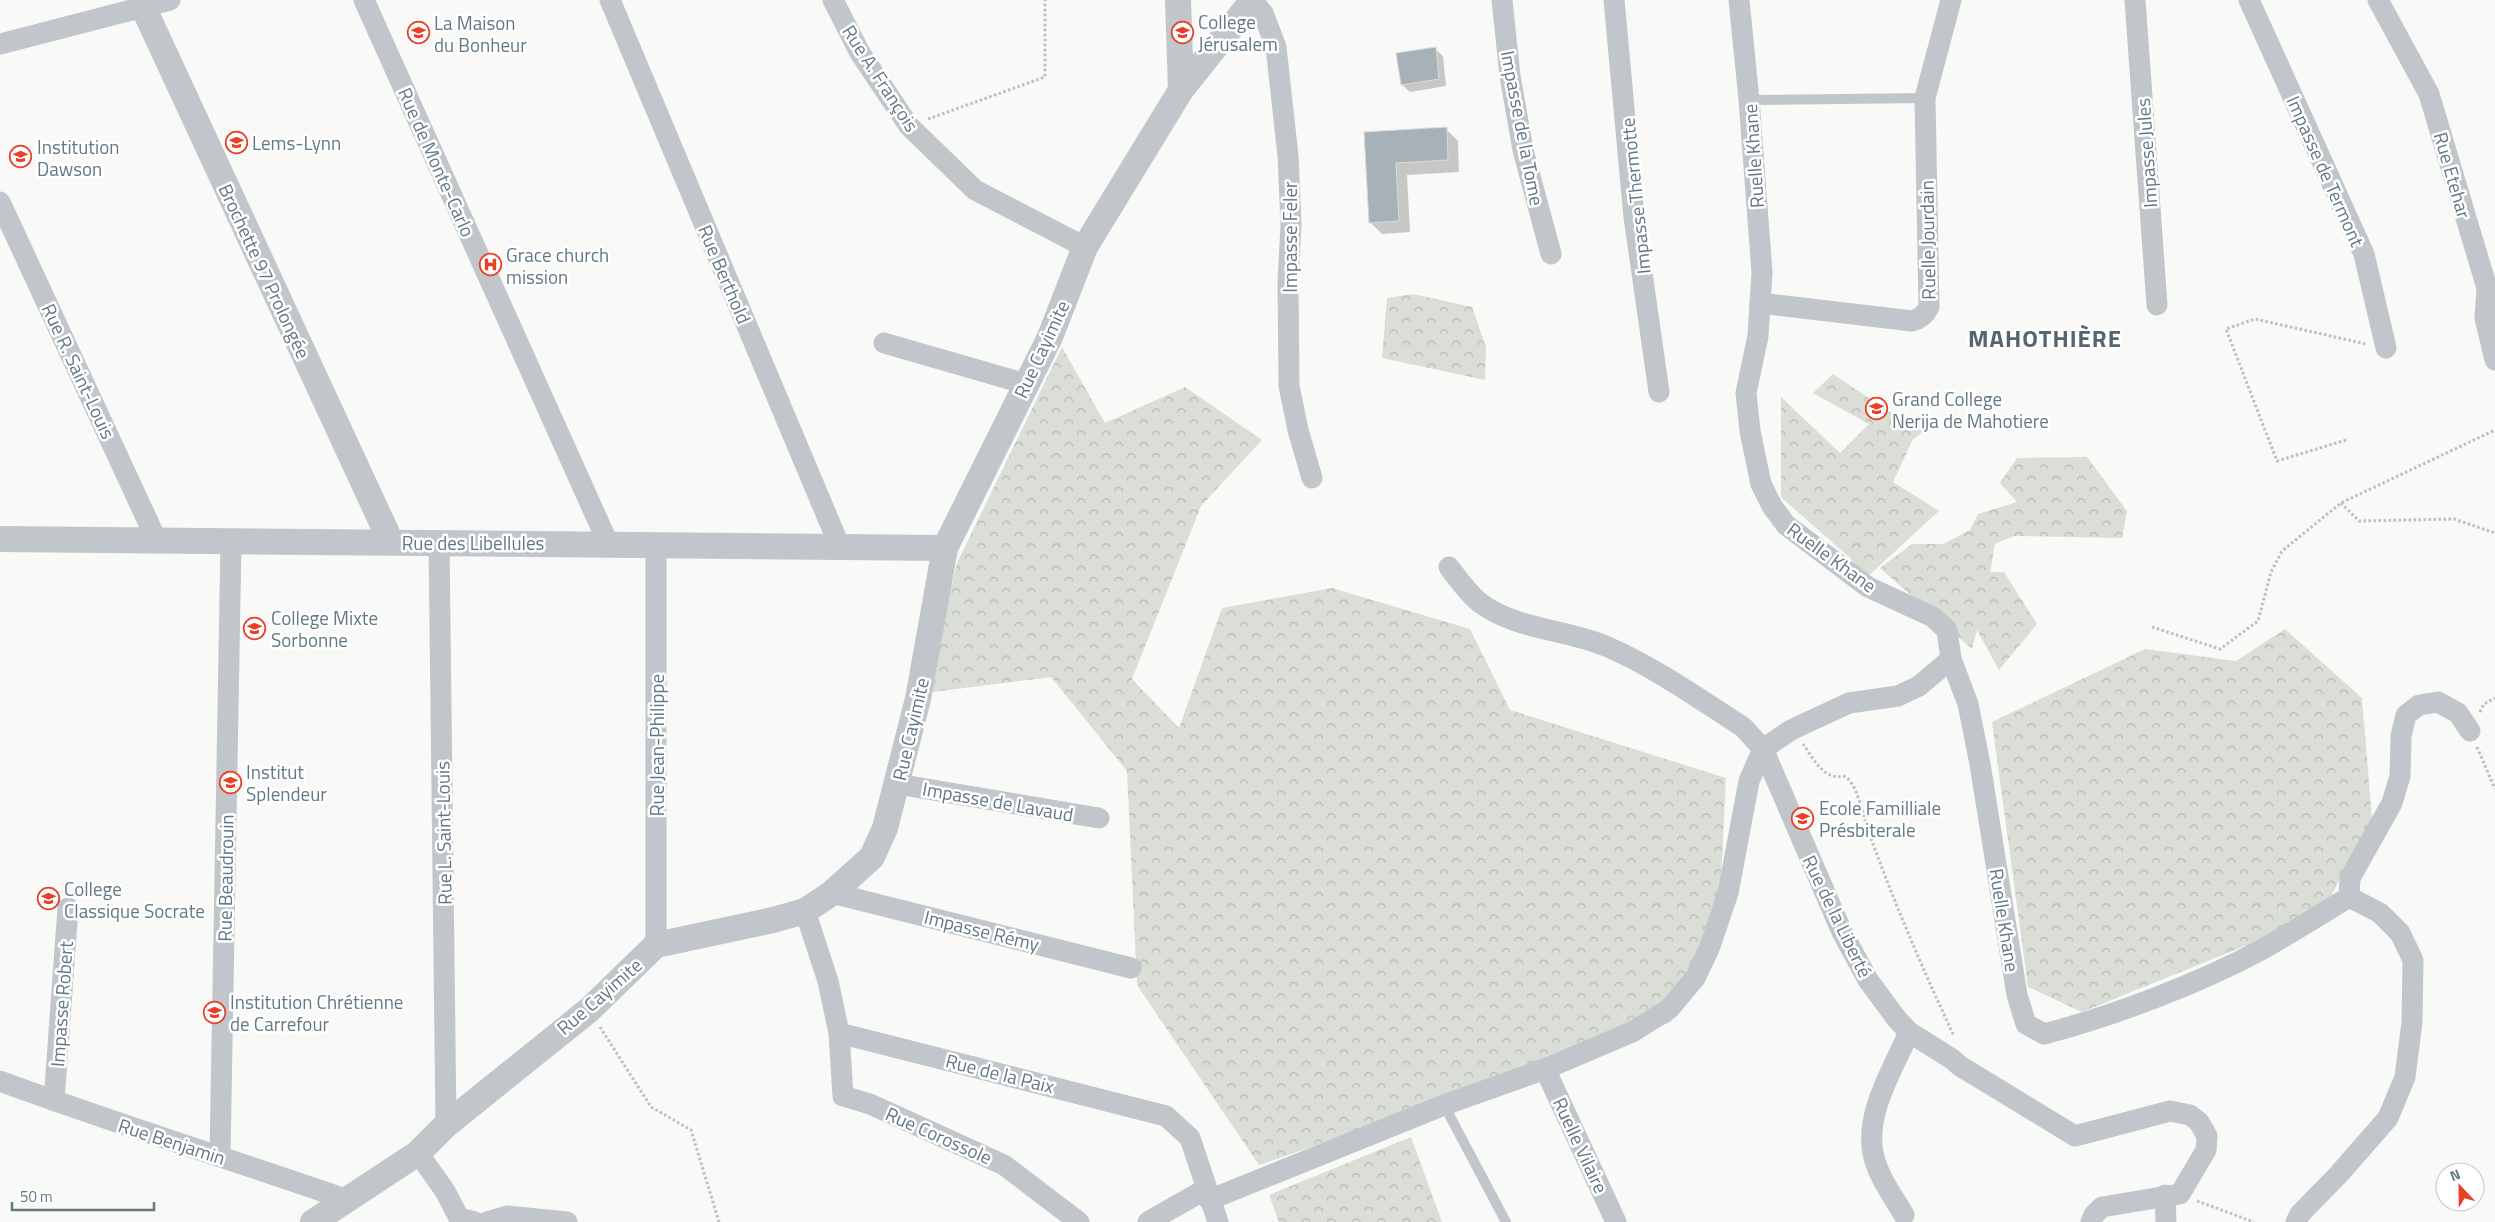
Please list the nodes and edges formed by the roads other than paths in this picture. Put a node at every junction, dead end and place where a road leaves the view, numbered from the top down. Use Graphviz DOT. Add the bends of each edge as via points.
graph roads {
  1 [pos="170,0"];
  2 [pos="364,0"];
  3 [pos="610,0"];
  4 [pos="832,0"];
  5 [pos="1178,0"];
  6 [pos="1253,0"];
  7 [pos="1502,0"];
  8 [pos="1614,0"];
  9 [pos="1739,0"];
  10 [pos="1951,0"];
  11 [pos="2134,0"];
  12 [pos="2249,0"];
  13 [pos="2378,0"];
  14 [pos="141,4"];
  15 [pos="0,44"];
  16 [pos="1181,90"];
  17 [pos="1925,98"];
  18 [pos="1749,100"];
  19 [pos="0,202"];
  20 [pos="1085,247"];
  21 [pos="1551,254"];
  22 [pos="1760,303"];
  23 [pos="2157,306"];
  24 [pos="884,343"];
  25 [pos="2386,348"];
  26 [pos="2494,356"];
  27 [pos="1026,384"];
  28 [pos="1659,392"];
  29 [pos="1312,478"];
  30 [pos="0,539"];
  31 [pos="157,541"];
  32 [pos="231,541"];
  33 [pos="391,542"];
  34 [pos="439,542"];
  35 [pos="608,543"];
  36 [pos="656,545"];
  37 [pos="840,547"];
  38 [pos="945,548"];
  39 [pos="1449,567"];
  40 [pos="1951,660"];
  41 [pos="2470,731"];
  42 [pos="1763,749"];
  43 [pos="897,784"];
  44 [pos="1099,818"];
  45 [pos="832,893"];
  46 [pos="2349,897"];
  47 [pos="68,908"];
  48 [pos="806,911"];
  49 [pos="656,945"];
  50 [pos="1131,968"];
  51 [pos="1909,1032"];
  52 [pos="839,1033"];
  53 [pos="1545,1069"];
  54 [pos="0,1081"];
  55 [pos="54,1101"];
  56 [pos="1444,1105"];
  57 [pos="446,1125"];
  58 [pos="418,1153"];
  59 [pos="220,1156"];
  60 [pos="1207,1194"];
  61 [pos="2173,1195"];
  62 [pos="345,1199"];
  63 [pos="1904,1215"];
  64 [pos="313,1222"];
  65 [pos="475,1222"];
  66 [pos="487,1222"];
  67 [pos="567,1222"];
  68 [pos="1079,1222"];
  69 [pos="1148,1222"];
  70 [pos="1218,1222"];
  71 [pos="1506,1222"];
  72 [pos="1616,1222"];
  73 [pos="2091,1222"];
  74 [pos="2166,1222"];
  75 [pos="2296,1222"];
  1 -- 14 [label="street"];
  2 -- 35 [label="street, Rue de Monte-Carlo"];
  3 -- 37 [label="street, Rue Berthold"];
  4 -- 20 [label="street, Rue A. François" via="860,53 909,126 975,190"];
  5 -- 16 [label="street"];
  6 -- 16 [label="street, Rue Cayimite"];
  6 -- 29 [label="street, Impasse Feler" via="1263,13 1276,47 1288,156 1291,225 1289,386"];
  7 -- 21 [label="street, Impasse de la Tome" via="1510,76 1523,150"];
  8 -- 28 [label="street, Impasse Thermotte" via="1634,217"];
  9 -- 18 [label="street, Ruelle Khane"];
  10 -- 17 [label="street, Ruelle Jourdain"];
  11 -- 23 [label="street, Impasse Jules"];
  12 -- 25 [label="street, Impasse de Termont" via="2364,254"];
  13 -- 26 [label="street, Rue Etehar" via="2429,94 2487,288 2485,318"];
  14 -- 15 [label="street"];
  14 -- 33 [label="street, Brochette 97 Prolongée"];
  16 -- 20 [label="street, Rue Cayimite"];
  17 -- 18 [label="lane"];
  17 -- 22 [label="street, Ruelle Jourdain" via="1929,307 1926,312 1912,321"];
  18 -- 22 [label="street, Ruelle Khane" via="1762,272"];
  19 -- 31 [label="street, Rue R. Saint-Louis"];
  20 -- 27 [label="street, Rue Cayimite" via="1050,337"];
  22 -- 40 [label="street, Ruelle Khane" via="1758,336 1746,393 1761,484 1772,506 1786,525 1868,587 1933,617 1947,630"];
  24 -- 27 [label="street"];
  27 -- 38 [label="street, Rue Cayimite"];
  30 -- 31 [label="street, Rue des Libellules"];
  31 -- 32 [label="street, Rue des Libellules"];
  32 -- 33 [label="street, Rue des Libellules"];
  32 -- 59 [label="street, Rue Beaudrouin"];
  33 -- 34 [label="street, Rue des Libellules"];
  34 -- 35 [label="street, Rue des Libellules"];
  34 -- 57 [label="street, Rue L. Saint-Louis"];
  35 -- 36 [label="street, Rue des Libellules"];
  36 -- 37 [label="street, Rue des Libellules"];
  36 -- 49 [label="street, Rue Jean-Philippe"];
  37 -- 38 [label="street, Rue des Libellules"];
  38 -- 43 [label="street, Rue Cayimite" via="918,699"];
  39 -- 42 [label="street, Rue de la Liberté" via="1467,591 1492,610 1515,620 1586,638 1644,664 1743,727"];
  40 -- 42 [label="street" via="1919,686 1898,696 1849,703 1791,730"];
  40 -- 46 [label="street, Ruelle Khane" via="1968,704 2021,1012 2026,1024 2044,1034 2185,985 2260,950"];
  41 -- 46 [label="street" via="2458,713 2438,702 2419,705 2406,715 2401,736 2400,776 2392,804 2350,878"];
  42 -- 51 [label="street, Rue de la Liberté" via="1842,932 1868,980"];
  42 -- 53 [label="street" via="1749,781 1728,892 1709,949 1695,978 1669,1009 1632,1032"];
  43 -- 44 [label="street, Impasse de Lavaud"];
  43 -- 45 [label="street, Rue Cayimite" via="885,828 872,857"];
  45 -- 48 [label="street, Rue Cayimite"];
  45 -- 50 [label="street, Impasse Rémy"];
  46 -- 75 [label="street" via="2380,913 2400,933 2413,960 2412,1022 2405,1077 2388,1118"];
  47 -- 55 [label="street, Impasse Robert"];
  48 -- 49 [label="street, Rue Cayimite"];
  48 -- 52 [label="street" via="828,981"];
  49 -- 57 [label="street, Rue Cayimite" via="589,1010"];
  51 -- 61 [label="street, Rue de la Liberté" via="2075,1136 2170,1111 2190,1115 2199,1122 2207,1136 2206,1150"];
  51 -- 63 [label="street" via="1880,1097 1871,1135 1879,1172"];
  52 -- 60 [label="street, Rue de la Paix" via="1166,1116 1190,1138"];
  52 -- 68 [label="street, Rue Corossole" via="843,1096 870,1104 1004,1165"];
  53 -- 56 [label="street"];
  53 -- 72 [label="street, Ruelle Vilaire"];
  54 -- 55 [label="street, Rue Benjamin"];
  55 -- 59 [label="street, Rue Benjamin"];
  56 -- 60 [label="street"];
  56 -- 71 [label="lane"];
  57 -- 58 [label="street, Rue Cayimite"];
  58 -- 62 [label="street, Rue Cayimite"];
  58 -- 65 [label="street" via="445,1191 458,1218"];
  59 -- 62 [label="street, Rue Benjamin"];
  60 -- 69 [label="street"];
  60 -- 70 [label="street, Rue de la Paix"];
  61 -- 73 [label="street" via="2102,1207"];
  61 -- 74 [label="street"];
  62 -- 64 [label="street, Rue Cayimite"];
  66 -- 67 [label="street" via="507,1216"];
}
